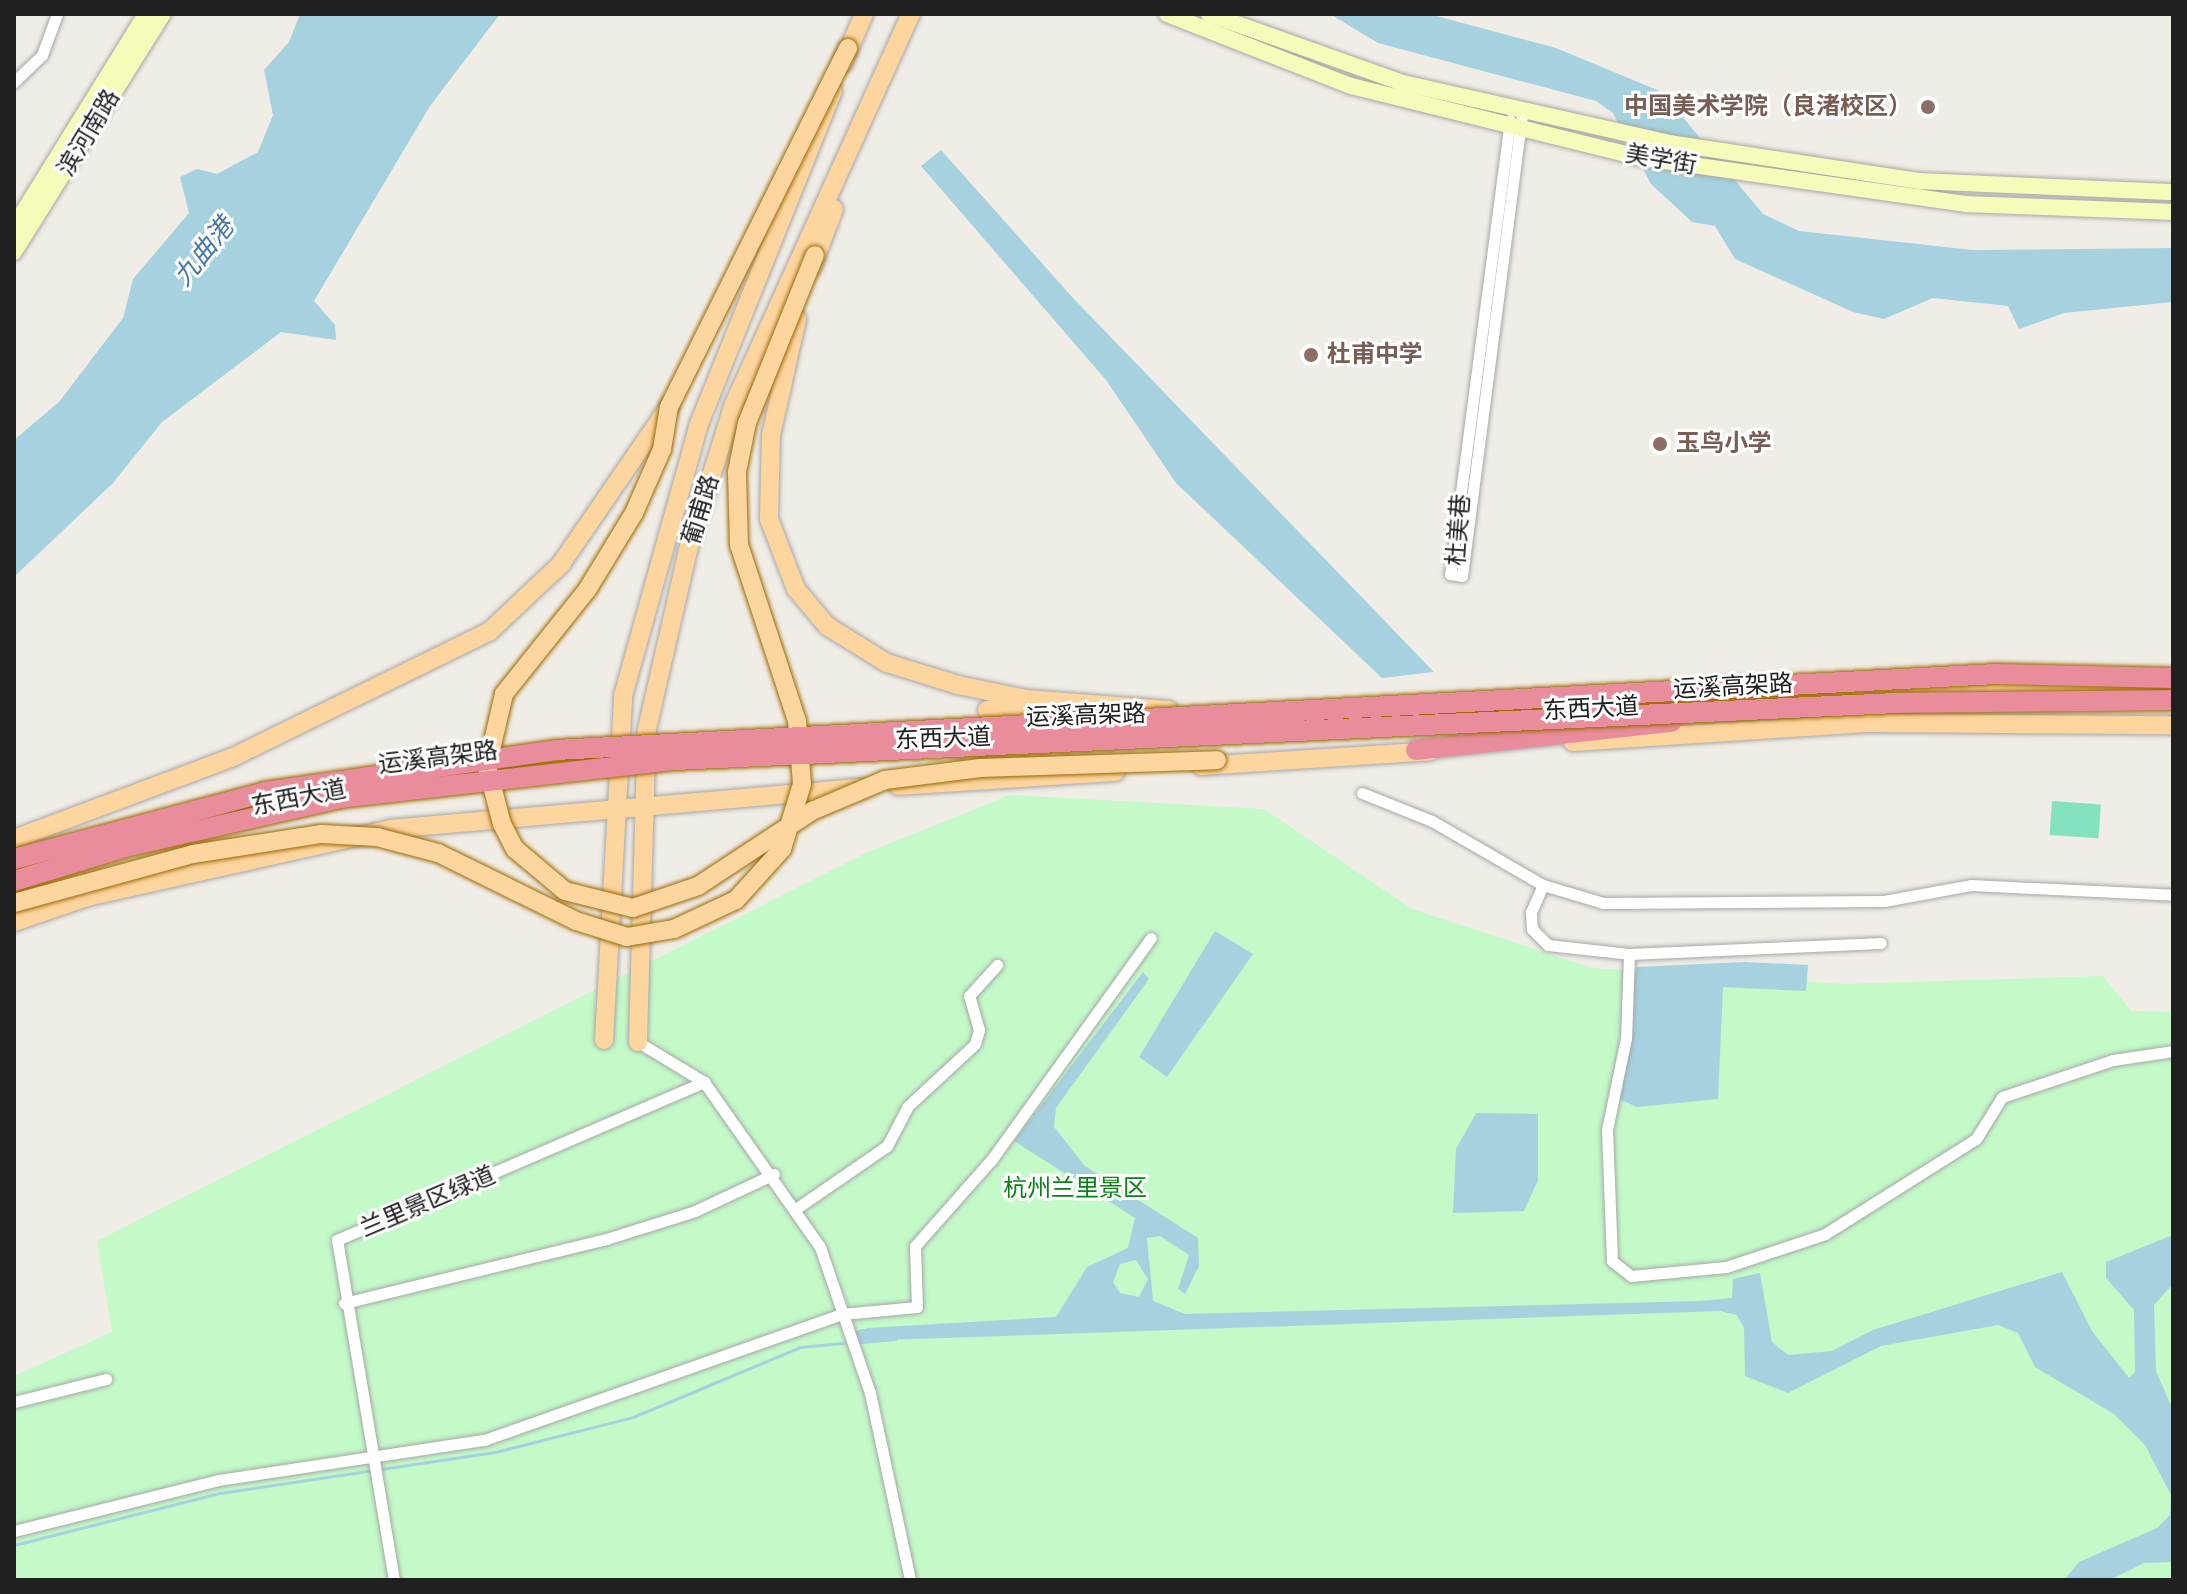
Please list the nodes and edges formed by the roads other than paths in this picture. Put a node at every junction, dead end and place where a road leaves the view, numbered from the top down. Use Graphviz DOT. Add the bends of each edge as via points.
graph roads {
  1 [pos="57,14"];
  2 [pos="146,14"];
  3 [pos="163,14"];
  4 [pos="864,14"];
  5 [pos="912,14"];
  6 [pos="1167,14"];
  7 [pos="1209,14"];
  8 [pos="848,48"];
  9 [pos="14,82"];
  10 [pos="1516,121"];
  11 [pos="2173,192"];
  12 [pos="2173,212"];
  13 [pos="14,227"];
  14 [pos="14,252"];
  15 [pos="815,255"];
  16 [pos="669,407"];
  17 [pos="2173,678"];
  18 [pos="1754,689"];
  19 [pos="2173,689"];
  20 [pos="2173,700"];
  21 [pos="1410,702"];
  22 [pos="987,710"];
  23 [pos="1169,710"];
  24 [pos="1757,713"];
  25 [pos="2173,725"];
  26 [pos="1416,750"];
  27 [pos="646,753"];
  28 [pos="620,755"];
  29 [pos="1362,793"];
  30 [pos="645,807"];
  31 [pos="611,810"];
  32 [pos="14,839"];
  33 [pos="14,859"];
  34 [pos="14,872"];
  35 [pos="14,881"];
  36 [pos="1543,885"];
  37 [pos="2173,895"];
  38 [pos="14,903"];
  39 [pos="14,922"];
  40 [pos="1151,938"];
  41 [pos="1881,943"];
  42 [pos="1629,954"];
  43 [pos="997,965"];
  44 [pos="604,1040"];
  45 [pos="638,1042"];
  46 [pos="2173,1051"];
  47 [pos="704,1082"];
  48 [pos="774,1174"];
  49 [pos="797,1208"];
  50 [pos="344,1303"];
  51 [pos="842,1314"];
  52 [pos="106,1379"];
  53 [pos="14,1402"];
  54 [pos="372,1456"];
  55 [pos="14,1531"];
  56 [pos="394,1580"];
  57 [pos="910,1580"];
  1 -- 9 [label="street" via="42,55"];
  2 -- 13 [label="street"];
  3 -- 14 [label="street, 滨河南路"];
  4 -- 8 [label="main road, 葡甫路"];
  5 -- 15 [label="main road"];
  5 -- 27 [label="main road, 葡甫路" via="733,406 661,656"];
  6 -- 10 [label="street, 美学街" via="1351,86"];
  7 -- 10 [label="street, 美学街" via="1331,62"];
  8 -- 16 [label="main road, bridge"];
  8 -- 28 [label="main road, 葡甫路" via="699,424 623,696"];
  10 -- 10 [label="street, 杜美巷" via="1462,576 1450,574"];
  10 -- 11 [label="street, 美学街" via="1920,181"];
  10 -- 12 [label="street, 美学街" via="1643,158 1930,200"];
  15 -- 23 [label="main road, bridge" via="779,377 766,481 775,544 809,606 854,646 926,677 1026,699"];
  15 -- 38 [label="main road, bridge" via="752,409 737,472 739,545 797,721 802,784 782,849 736,900 674,929 627,937 576,921 438,853 377,837 321,834 193,854"];
  16 -- 26 [label="main road, bridge" via="662,449 634,513 587,590 513,679 490,736 492,800 515,849 587,903 633,908 674,897 829,802 906,776"];
  16 -- 32 [label="main road" via="561,564 490,631 243,753"];
  17 -- 18 [label="highway, 运溪高架路, bridge" via="1996,674"];
  18 -- 21 [label="highway, bridge"];
  18 -- 33 [label="highway, 运溪高架路, bridge" via="511,754 265,792"];
  19 -- 27 [label="main road, 东西大道" via="1856,692"];
  20 -- 24 [label="highway, 运溪高架路, bridge" via="2038,697"];
  21 -- 23 [label="main road, bridge"];
  22 -- 23 [label="main road"];
  24 -- 26 [label="highway, bridge"];
  24 -- 35 [label="highway, 运溪高架路, bridge" via="824,752 442,781 246,817"];
  25 -- 30 [label="main road" via="1864,723"];
  27 -- 28 [label="main road, 东西大道"];
  27 -- 30 [label="main road, 葡甫路"];
  28 -- 31 [label="main road, 葡甫路"];
  28 -- 34 [label="main road, 东西大道" via="448,771 284,799"];
  29 -- 36 [label="street" via="1432,821"];
  30 -- 31 [label="main road"];
  30 -- 45 [label="main road, 葡甫路"];
  31 -- 39 [label="main road" via="390,829 87,897"];
  31 -- 44 [label="main road, 葡甫路"];
  36 -- 37 [label="street" via="1647,908 1884,901 1971,885"];
  36 -- 42 [label="street" via="1531,912 1532,929 1548,945"];
  40 -- 51 [label="street" via="992,1159 915,1246 917,1307"];
  41 -- 42 [label="street"];
  42 -- 46 [label="street" via="1626,1038 1607,1130 1612,1261 1631,1276 1726,1267 1825,1234 1976,1139 2002,1097 2113,1060"];
  43 -- 49 [label="street" via="969,996 979,1030 975,1044 908,1106 887,1146"];
  45 -- 47 [label="street"];
  47 -- 48 [label="street"];
  47 -- 50 [label="street, 兰里景区绿道" via="337,1240"];
  48 -- 49 [label="street"];
  48 -- 50 [label="street" via="695,1211 603,1240"];
  49 -- 51 [label="street" via="820,1247"];
  50 -- 54 [label="street, 兰里景区绿道"];
  51 -- 54 [label="street" via="484,1440"];
  51 -- 57 [label="street" via="870,1393"];
  52 -- 53 [label="street"];
  54 -- 55 [label="street"];
  54 -- 56 [label="street, 兰里景区绿道"];
}
